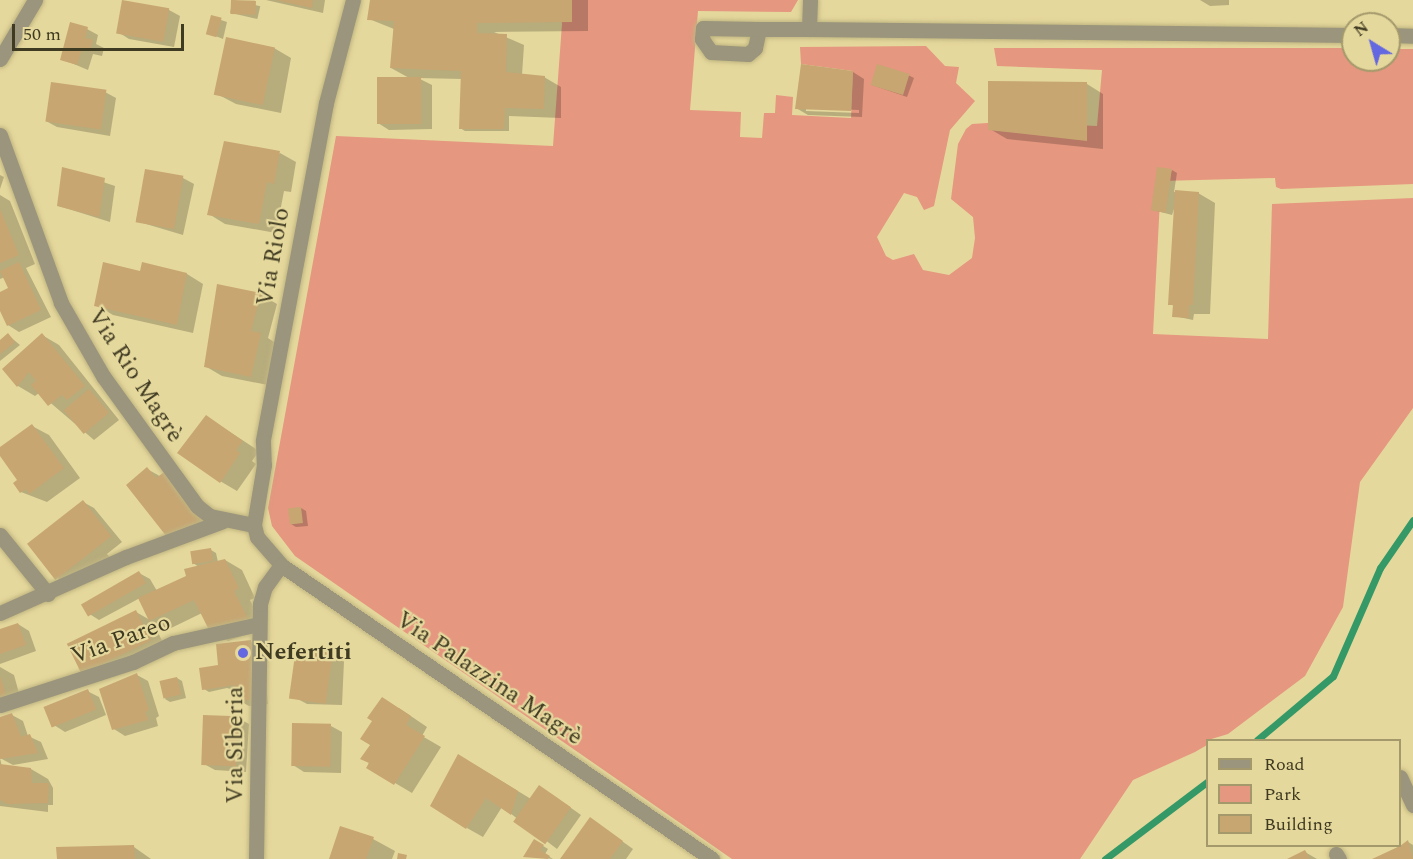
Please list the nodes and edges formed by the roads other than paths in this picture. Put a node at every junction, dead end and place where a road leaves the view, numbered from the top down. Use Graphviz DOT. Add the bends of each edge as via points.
graph roads {
  1 [pos="35,0"];
  2 [pos="353,0"];
  3 [pos="810,0"];
  4 [pos="759,29"];
  5 [pos="809,30"];
  6 [pos="1341,35"];
  7 [pos="0,58"];
  8 [pos="0,135"];
  9 [pos="223,521"];
  10 [pos="254,525"];
  11 [pos="0,535"];
  12 [pos="281,565"];
  13 [pos="48,594"];
  14 [pos="0,613"];
  15 [pos="259,624"];
  16 [pos="0,705"];
  17 [pos="1401,779"];
  18 [pos="1413,805"];
  19 [pos="256,859"];
  20 [pos="712,859"];
  1 -- 7 [label="street"];
  2 -- 10 [label="street, Via Riolo" via="323,114 263,441 264,465"];
  3 -- 5 [label="street"];
  4 -- 5 [label="street"];
  5 -- 6 [label="street"];
  8 -- 9 [label="street, Via Rio Magrè" via="62,303 103,376 197,506"];
  9 -- 10 [label="street, Via Rio Magrè"];
  9 -- 13 [label="street, Via Rio Magrè" via="126,557"];
  10 -- 12 [label="street, Via Palazzina Magrè" via="261,545"];
  11 -- 13 [label="street"];
  12 -- 15 [label="street, Via Siberia" via="265,587"];
  12 -- 20 [label="street, Via Palazzina Magrè"];
  13 -- 14 [label="street, Via Rio Magrè"];
  15 -- 16 [label="street, Via Pareo" via="173,643 133,662"];
  15 -- 19 [label="street, Via Siberia"];
  17 -- 18 [label="street"];
}
